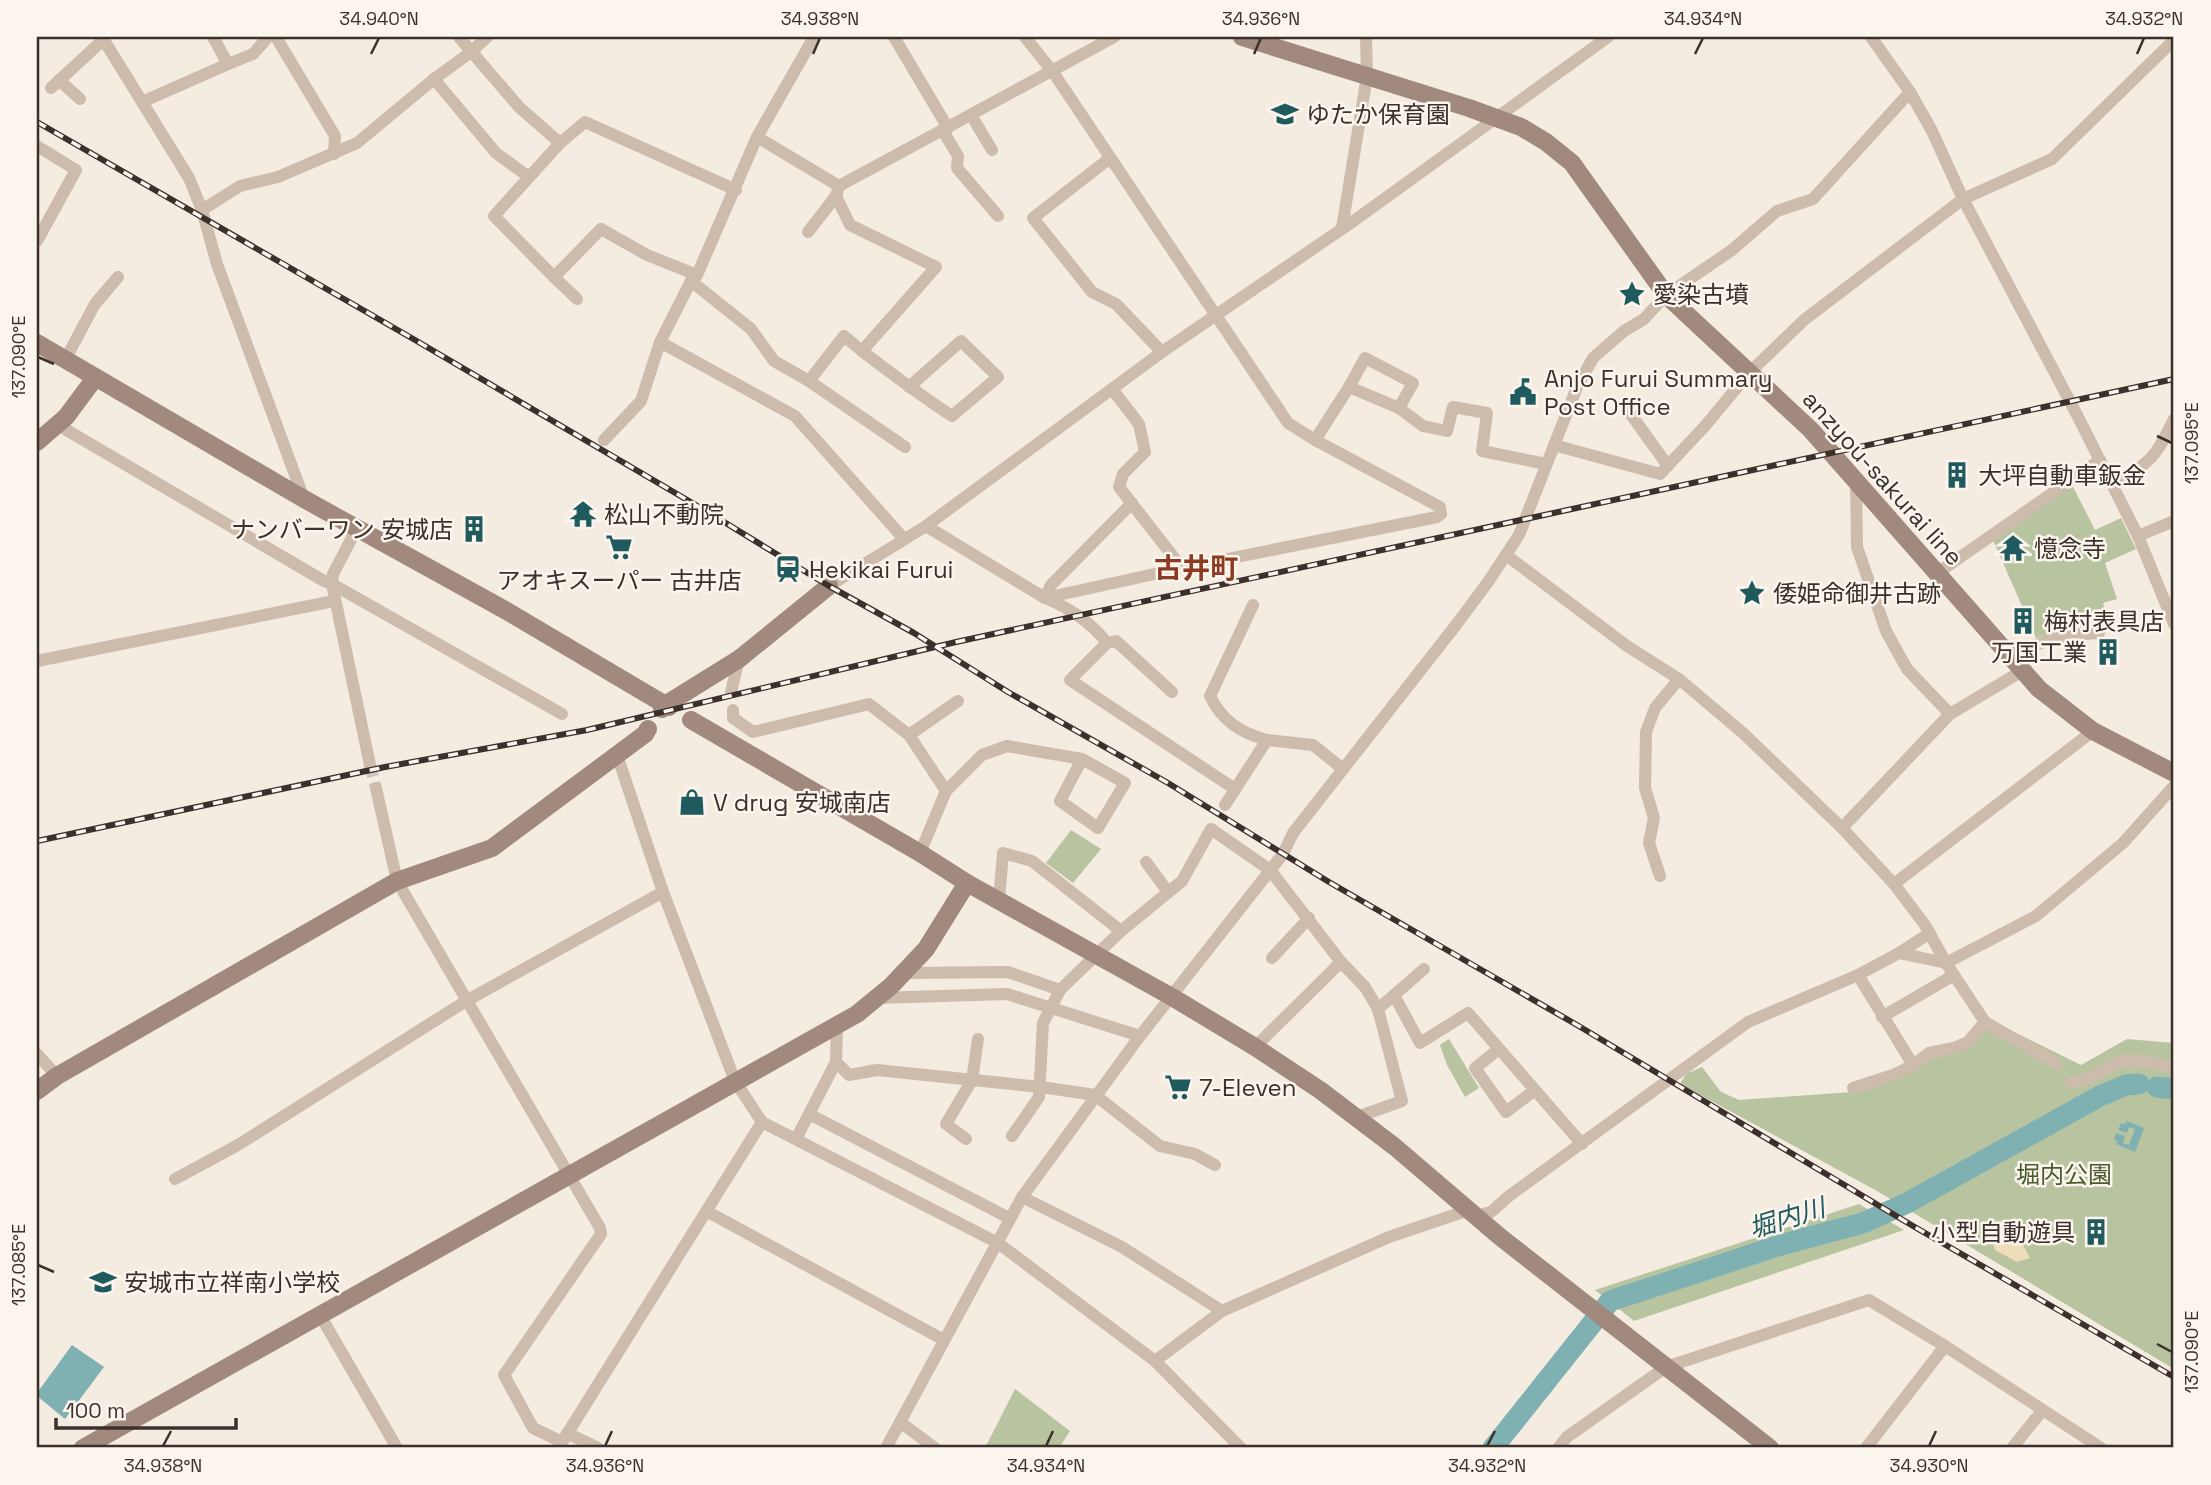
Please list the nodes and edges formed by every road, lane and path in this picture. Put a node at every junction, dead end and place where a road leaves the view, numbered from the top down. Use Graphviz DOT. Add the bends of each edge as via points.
graph roads {
  1 [pos="213,37"];
  2 [pos="268,37"];
  3 [pos="276,37"];
  4 [pos="459,37"];
  5 [pos="487,37"];
  6 [pos="814,37"];
  7 [pos="894,37"];
  8 [pos="1026,37"];
  9 [pos="1114,37"];
  10 [pos="1242,37"];
  11 [pos="1366,37"];
  12 [pos="1607,37"];
  13 [pos="1871,37"];
  14 [pos="103,38"];
  15 [pos="2174,40"];
  16 [pos="471,52"];
  17 [pos="228,64"];
  18 [pos="1053,72"];
  19 [pos="1367,76"];
  20 [pos="434,79"];
  21 [pos="1910,92"];
  22 [pos="80,99"];
  23 [pos="142,102"];
  24 [pos="971,116"];
  25 [pos="1497,119"];
  26 [pos="946,129"];
  27 [pos="757,137"];
  28 [pos="560,143"];
  29 [pos="37,146"];
  30 [pos="992,150"];
  31 [pos="334,154"];
  32 [pos="1110,158"];
  33 [pos="529,177"];
  34 [pos="736,190"];
  35 [pos="837,191"];
  36 [pos="1963,199"];
  37 [pos="202,210"];
  38 [pos="998,216"];
  39 [pos="1342,228"];
  40 [pos="808,232"];
  41 [pos="37,241"];
  42 [pos="554,277"];
  43 [pos="118,278"];
  44 [pos="694,278"];
  45 [pos="1666,295"];
  46 [pos="577,299"];
  47 [pos="1217,314"];
  48 [pos="660,342"];
  49 [pos="37,343"];
  50 [pos="862,351"];
  51 [pos="1162,352"];
  52 [pos="65,360"];
  53 [pos="1749,373"];
  54 [pos="95,377"];
  55 [pos="809,381"];
  56 [pos="909,387"];
  57 [pos="1349,387"];
  58 [pos="1112,388"];
  59 [pos="1399,408"];
  60 [pos="1628,409"];
  61 [pos="2174,419"];
  62 [pos="58,425"];
  63 [pos="604,440"];
  64 [pos="1315,440"];
  65 [pos="37,442"];
  66 [pos="1554,445"];
  67 [pos="905,447"];
  68 [pos="2100,460"];
  69 [pos="1546,464"];
  70 [pos="1668,466"];
  71 [pos="1857,481"];
  72 [pos="2115,483"];
  73 [pos="304,499"];
  74 [pos="1132,503"];
  75 [pos="2174,521"];
  76 [pos="926,526"];
  77 [pos="357,528"];
  78 [pos="2138,536"];
  79 [pos="904,539"];
  80 [pos="1506,555"];
  81 [pos="1182,568"];
  82 [pos="1936,575"];
  83 [pos="332,584"];
  84 [pos="829,586"];
  85 [pos="1045,598"];
  86 [pos="334,601"];
  87 [pos="1253,605"];
  88 [pos="2174,624"];
  89 [pos="2099,633"];
  90 [pos="1107,643"];
  91 [pos="739,659"];
  92 [pos="37,661"];
  93 [pos="2016,665"];
  94 [pos="1679,678"];
  95 [pos="731,692"];
  96 [pos="1172,692"];
  97 [pos="958,701"];
  98 [pos="733,710"];
  99 [pos="562,714"];
  100 [pos="1950,714"];
  101 [pos="691,720"];
  102 [pos="649,729"];
  103 [pos="2093,731"];
  104 [pos="909,735"];
  105 [pos="1267,740"];
  106 [pos="617,755"];
  107 [pos="1082,759"];
  108 [pos="370,765"];
  109 [pos="1343,769"];
  110 [pos="2174,773"];
  111 [pos="2174,786"];
  112 [pos="376,789"];
  113 [pos="1235,789"];
  114 [pos="946,791"];
  115 [pos="1225,805"];
  116 [pos="1842,828"];
  117 [pos="920,853"];
  118 [pos="1146,862"];
  119 [pos="1269,870"];
  120 [pos="1660,876"];
  121 [pos="397,881"];
  122 [pos="967,883"];
  123 [pos="1894,884"];
  124 [pos="663,892"];
  125 [pos="1168,892"];
  126 [pos="999,899"];
  127 [pos="1309,918"];
  128 [pos="1121,931"];
  129 [pos="1930,933"];
  130 [pos="1899,953"];
  131 [pos="1094,955"];
  132 [pos="1272,958"];
  133 [pos="1341,962"];
  134 [pos="1946,963"];
  135 [pos="1424,969"];
  136 [pos="903,973"];
  137 [pos="1858,975"];
  138 [pos="1954,975"];
  139 [pos="1060,990"];
  140 [pos="1394,995"];
  141 [pos="1172,997"];
  142 [pos="877,998"];
  143 [pos="466,1001"];
  144 [pos="1050,1009"];
  145 [pos="1378,1009"];
  146 [pos="1882,1017"];
  147 [pos="1985,1022"];
  148 [pos="837,1025"];
  149 [pos="1140,1036"];
  150 [pos="978,1039"];
  151 [pos="1255,1047"];
  152 [pos="1499,1049"];
  153 [pos="37,1054"];
  154 [pos="836,1062"];
  155 [pos="2057,1064"];
  156 [pos="1913,1065"];
  157 [pos="2174,1067"];
  158 [pos="57,1076"];
  159 [pos="972,1080"];
  160 [pos="735,1081"];
  161 [pos="2071,1082"];
  162 [pos="1041,1087"];
  163 [pos="1853,1088"];
  164 [pos="1535,1090"];
  165 [pos="37,1091"];
  166 [pos="1095,1095"];
  167 [pos="809,1114"];
  168 [pos="1357,1116"];
  169 [pos="762,1122"];
  170 [pos="1012,1136"];
  171 [pos="796,1139"];
  172 [pos="966,1139"];
  173 [pos="1582,1144"];
  174 [pos="1215,1165"];
  175 [pos="570,1174"];
  176 [pos="175,1179"];
  177 [pos="1022,1198"];
  178 [pos="708,1212"];
  179 [pos="1473,1213"];
  180 [pos="1009,1218"];
  181 [pos="998,1243"];
  182 [pos="1222,1311"];
  183 [pos="320,1315"];
  184 [pos="944,1340"];
  185 [pos="1945,1346"];
  186 [pos="1155,1361"];
  187 [pos="1666,1367"];
  188 [pos="2042,1411"];
  189 [pos="900,1422"];
  190 [pos="567,1441"];
  191 [pos="83,1448"];
  192 [pos="397,1448"];
  193 [pos="598,1448"];
  194 [pos="886,1448"];
  195 [pos="935,1448"];
  196 [pos="1241,1448"];
  197 [pos="1558,1448"];
  198 [pos="1770,1448"];
  199 [pos="1866,1448"];
  200 [pos="2012,1448"];
  201 [pos="2101,1448"];
  1 -- 17 [label="street"];
  2 -- 17 [label="street" via="253,54"];
  3 -- 31 [label="street" via="335,136"];
  4 -- 16 [label="street"];
  5 -- 16 [label="street"];
  6 -- 27 [label="street"];
  7 -- 26 [label="street"];
  8 -- 18 [label="street"];
  9 -- 18 [label="street"];
  10 -- 19 [label="street, anzyou-sakurai line"];
  11 -- 19 [label="street"];
  12 -- 25 [label="street"];
  13 -- 21 [label="street"];
  14 -- 22 [label="street" via="55,84"];
  14 -- 23 [label="street"];
  15 -- 36 [label="street" via="2052,159"];
  16 -- 20 [label="street"];
  16 -- 28 [label="street" via="519,107"];
  17 -- 23 [label="street"];
  18 -- 24 [label="street"];
  18 -- 32 [label="street"];
  19 -- 25 [label="street, anzyou-sakurai line"];
  19 -- 39 [label="street"];
  20 -- 31 [label="street" via="357,143"];
  20 -- 33 [label="street" via="496,153"];
  21 -- 36 [label="street"];
  21 -- 45 [label="street" via="1813,199 1777,211 1732,250"];
  23 -- 37 [label="street" via="189,178"];
  24 -- 26 [label="street"];
  24 -- 30 [label="street"];
  25 -- 39 [label="street"];
  25 -- 45 [label="street, anzyou-sakurai line" via="1534,134 1572,163"];
  26 -- 35 [label="street"];
  26 -- 38 [label="street" via="958,156 957,168"];
  27 -- 34 [label="street"];
  27 -- 35 [label="street"];
  28 -- 33 [label="street"];
  28 -- 34 [label="street" via="585,122"];
  29 -- 41 [label="street" via="76,170"];
  31 -- 37 [label="street" via="278,177 240,186"];
  32 -- 47 [label="street"];
  32 -- 51 [label="street" via="1033,218 1092,292 1116,304"];
  33 -- 42 [label="street" via="494,216"];
  34 -- 44 [label="street"];
  35 -- 40 [label="street"];
  35 -- 50 [label="street" via="849,225 936,267"];
  36 -- 53 [label="street" via="1804,320"];
  36 -- 68 [label="street"];
  37 -- 73 [label="street" via="217,264"];
  39 -- 47 [label="street"];
  42 -- 44 [label="street" via="601,229"];
  42 -- 46 [label="street"];
  43 -- 52 [label="street" via="95,304"];
  44 -- 48 [label="street"];
  44 -- 55 [label="street" via="751,329 774,360"];
  45 -- 53 [label="street, anzyou-sakurai line"];
  45 -- 66 [label="street" via="1644,319 1593,358"];
  47 -- 51 [label="street"];
  47 -- 64 [label="street" via="1288,423"];
  48 -- 63 [label="street" via="641,401"];
  48 -- 79 [label="street" via="795,415"];
  49 -- 52 [label="street"];
  50 -- 55 [label="street" via="844,336"];
  50 -- 56 [label="street"];
  51 -- 58 [label="street"];
  52 -- 54 [label="street"];
  53 -- 70 [label="street"];
  53 -- 71 [label="street, anzyou-sakurai line" via="1811,430"];
  54 -- 62 [label="street"];
  54 -- 73 [label="street"];
  55 -- 67 [label="street"];
  56 -- 56 [label="street" via="952,416 998,377 961,341"];
  57 -- 59 [label="street"];
  57 -- 59 [label="street" via="1365,358 1413,383"];
  57 -- 64 [label="street"];
  58 -- 74 [label="street" via="1139,424 1145,453 1123,474 1119,487"];
  58 -- 76 [label="street"];
  59 -- 69 [label="street" via="1423,426 1447,430 1453,407 1487,413 1482,451"];
  60 -- 70 [label="street"];
  61 -- 72 [label="street" via="2144,467"];
  62 -- 65 [label="street"];
  62 -- 83 [label="street"];
  64 -- 81 [label="street" via="1440,507 1441,514"];
  66 -- 69 [label="street"];
  66 -- 70 [label="street" via="1660,474"];
  68 -- 78 [label="street"];
  68 -- 82 [label="street"];
  69 -- 80 [label="street" via="1519,535"];
  71 -- 82 [label="street, anzyou-sakurai line"];
  71 -- 100 [label="street" via="1857,547 1886,631 1907,669"];
  73 -- 77 [label="street"];
  74 -- 81 [label="street"];
  74 -- 85 [label="street" via="1051,585"];
  75 -- 78 [label="street"];
  76 -- 79 [label="street"];
  76 -- 85 [label="street"];
  77 -- 83 [label="street"];
  77 -- 91 [label="street" via="665,707"];
  78 -- 88 [label="street"];
  79 -- 84 [label="street"];
  80 -- 94 [label="street" via="1627,646"];
  80 -- 109 [label="street"];
  81 -- 85 [label="street"];
  82 -- 93 [label="street, anzyou-sakurai line"];
  83 -- 86 [label="street"];
  83 -- 99 [label="street"];
  84 -- 91 [label="street"];
  85 -- 90 [label="street" via="1097,630"];
  86 -- 92 [label="street"];
  86 -- 108 [label="street"];
  87 -- 105 [label="street" via="1210,696 1219,713 1249,735"];
  89 -- 93 [label="street" via="2063,635 2034,645"];
  90 -- 96 [label="street" via="1116,641"];
  90 -- 113 [label="street" via="1070,680"];
  91 -- 95 [label="street"];
  93 -- 100 [label="street"];
  93 -- 103 [label="street, anzyou-sakurai line"];
  94 -- 116 [label="street"];
  94 -- 120 [label="street" via="1654,708 1646,732 1644,788 1654,818 1649,843"];
  97 -- 104 [label="street"];
  98 -- 104 [label="street" via="733,718 753,732 869,704"];
  100 -- 116 [label="street"];
  101 -- 117 [label="street"];
  102 -- 106 [label="street"];
  103 -- 110 [label="street, anzyou-sakurai line"];
  103 -- 123 [label="street"];
  104 -- 114 [label="street"];
  105 -- 109 [label="street" via="1313,745"];
  105 -- 113 [label="street"];
  106 -- 121 [label="street" via="492,848"];
  106 -- 124 [label="street"];
  107 -- 107 [label="street" via="1125,783 1098,828 1060,800"];
  107 -- 114 [label="street" via="1007,746 982,755"];
  109 -- 119 [label="street"];
  111 -- 134 [label="street" via="2123,843 2036,916"];
  112 -- 121 [label="street"];
  113 -- 115 [label="street"];
  114 -- 117 [label="street"];
  116 -- 123 [label="street"];
  117 -- 122 [label="street"];
  118 -- 125 [label="street"];
  119 -- 125 [label="street" via="1211,829 1182,881"];
  119 -- 127 [label="street"];
  119 -- 141 [label="street"];
  121 -- 143 [label="street"];
  121 -- 158 [label="street"];
  122 -- 126 [label="street"];
  122 -- 136 [label="street" via="926,949"];
  123 -- 129 [label="street"];
  124 -- 143 [label="street"];
  124 -- 160 [label="street"];
  125 -- 128 [label="street"];
  126 -- 128 [label="street" via="1003,853 1032,861"];
  126 -- 131 [label="street"];
  127 -- 132 [label="street"];
  127 -- 133 [label="street"];
  128 -- 131 [label="street"];
  129 -- 130 [label="street"];
  129 -- 134 [label="street"];
  130 -- 134 [label="street"];
  130 -- 137 [label="street"];
  131 -- 139 [label="street"];
  131 -- 141 [label="street"];
  133 -- 145 [label="street"];
  133 -- 151 [label="street"];
  134 -- 138 [label="street"];
  135 -- 140 [label="street"];
  136 -- 139 [label="street" via="1008,972"];
  136 -- 142 [label="street"];
  137 -- 146 [label="street"];
  137 -- 173 [label="street" via="1748,1022"];
  138 -- 146 [label="street"];
  138 -- 147 [label="street"];
  139 -- 144 [label="street"];
  140 -- 145 [label="street"];
  140 -- 152 [label="street" via="1420,1043 1468,1013"];
  141 -- 149 [label="street"];
  141 -- 151 [label="street"];
  142 -- 144 [label="street" via="1007,994"];
  142 -- 148 [label="street"];
  143 -- 175 [label="street"];
  143 -- 176 [label="street" via="238,1145"];
  144 -- 149 [label="street"];
  144 -- 162 [label="street" via="1044,1023"];
  145 -- 168 [label="street" via="1402,1101"];
  146 -- 156 [label="street"];
  147 -- 155 [label="street"];
  147 -- 156 [label="street" via="1968,1042 1929,1053"];
  148 -- 154 [label="street"];
  148 -- 160 [label="street"];
  149 -- 166 [label="street"];
  150 -- 159 [label="street"];
  151 -- 168 [label="street"];
  152 -- 164 [label="street"];
  152 -- 164 [label="street" via="1475,1068 1506,1112"];
  153 -- 158 [label="street"];
  154 -- 159 [label="street" via="849,1076 877,1070"];
  154 -- 167 [label="street"];
  156 -- 163 [label="street"];
  157 -- 161 [label="street" via="2122,1061 2092,1078"];
  158 -- 165 [label="street"];
  159 -- 162 [label="street"];
  159 -- 172 [label="street" via="946,1124"];
  160 -- 169 [label="street"];
  160 -- 175 [label="street"];
  162 -- 166 [label="street"];
  162 -- 170 [label="street"];
  164 -- 173 [label="street"];
  166 -- 174 [label="street" via="1160,1146 1195,1154"];
  166 -- 177 [label="street"];
  167 -- 171 [label="street"];
  167 -- 180 [label="street"];
  168 -- 179 [label="street"];
  169 -- 171 [label="street"];
  169 -- 178 [label="street"];
  171 -- 181 [label="street"];
  173 -- 179 [label="street" via="1491,1212"];
  175 -- 183 [label="street"];
  175 -- 190 [label="street" via="601,1234 504,1375 533,1428"];
  177 -- 180 [label="street"];
  177 -- 182 [label="street" via="1122,1247"];
  178 -- 184 [label="street"];
  178 -- 190 [label="street"];
  179 -- 182 [label="street" via="1389,1237"];
  179 -- 187 [label="street"];
  180 -- 181 [label="street"];
  181 -- 184 [label="street"];
  181 -- 186 [label="street"];
  182 -- 186 [label="street"];
  183 -- 191 [label="street"];
  183 -- 192 [label="street"];
  184 -- 189 [label="street"];
  185 -- 187 [label="street" via="1869,1300"];
  185 -- 188 [label="street"];
  185 -- 199 [label="street"];
  186 -- 196 [label="street"];
  187 -- 197 [label="street"];
  187 -- 198 [label="street"];
  188 -- 200 [label="street"];
  188 -- 201 [label="street"];
  189 -- 194 [label="street"];
  189 -- 195 [label="street"];
  190 -- 193 [label="street"];
}
